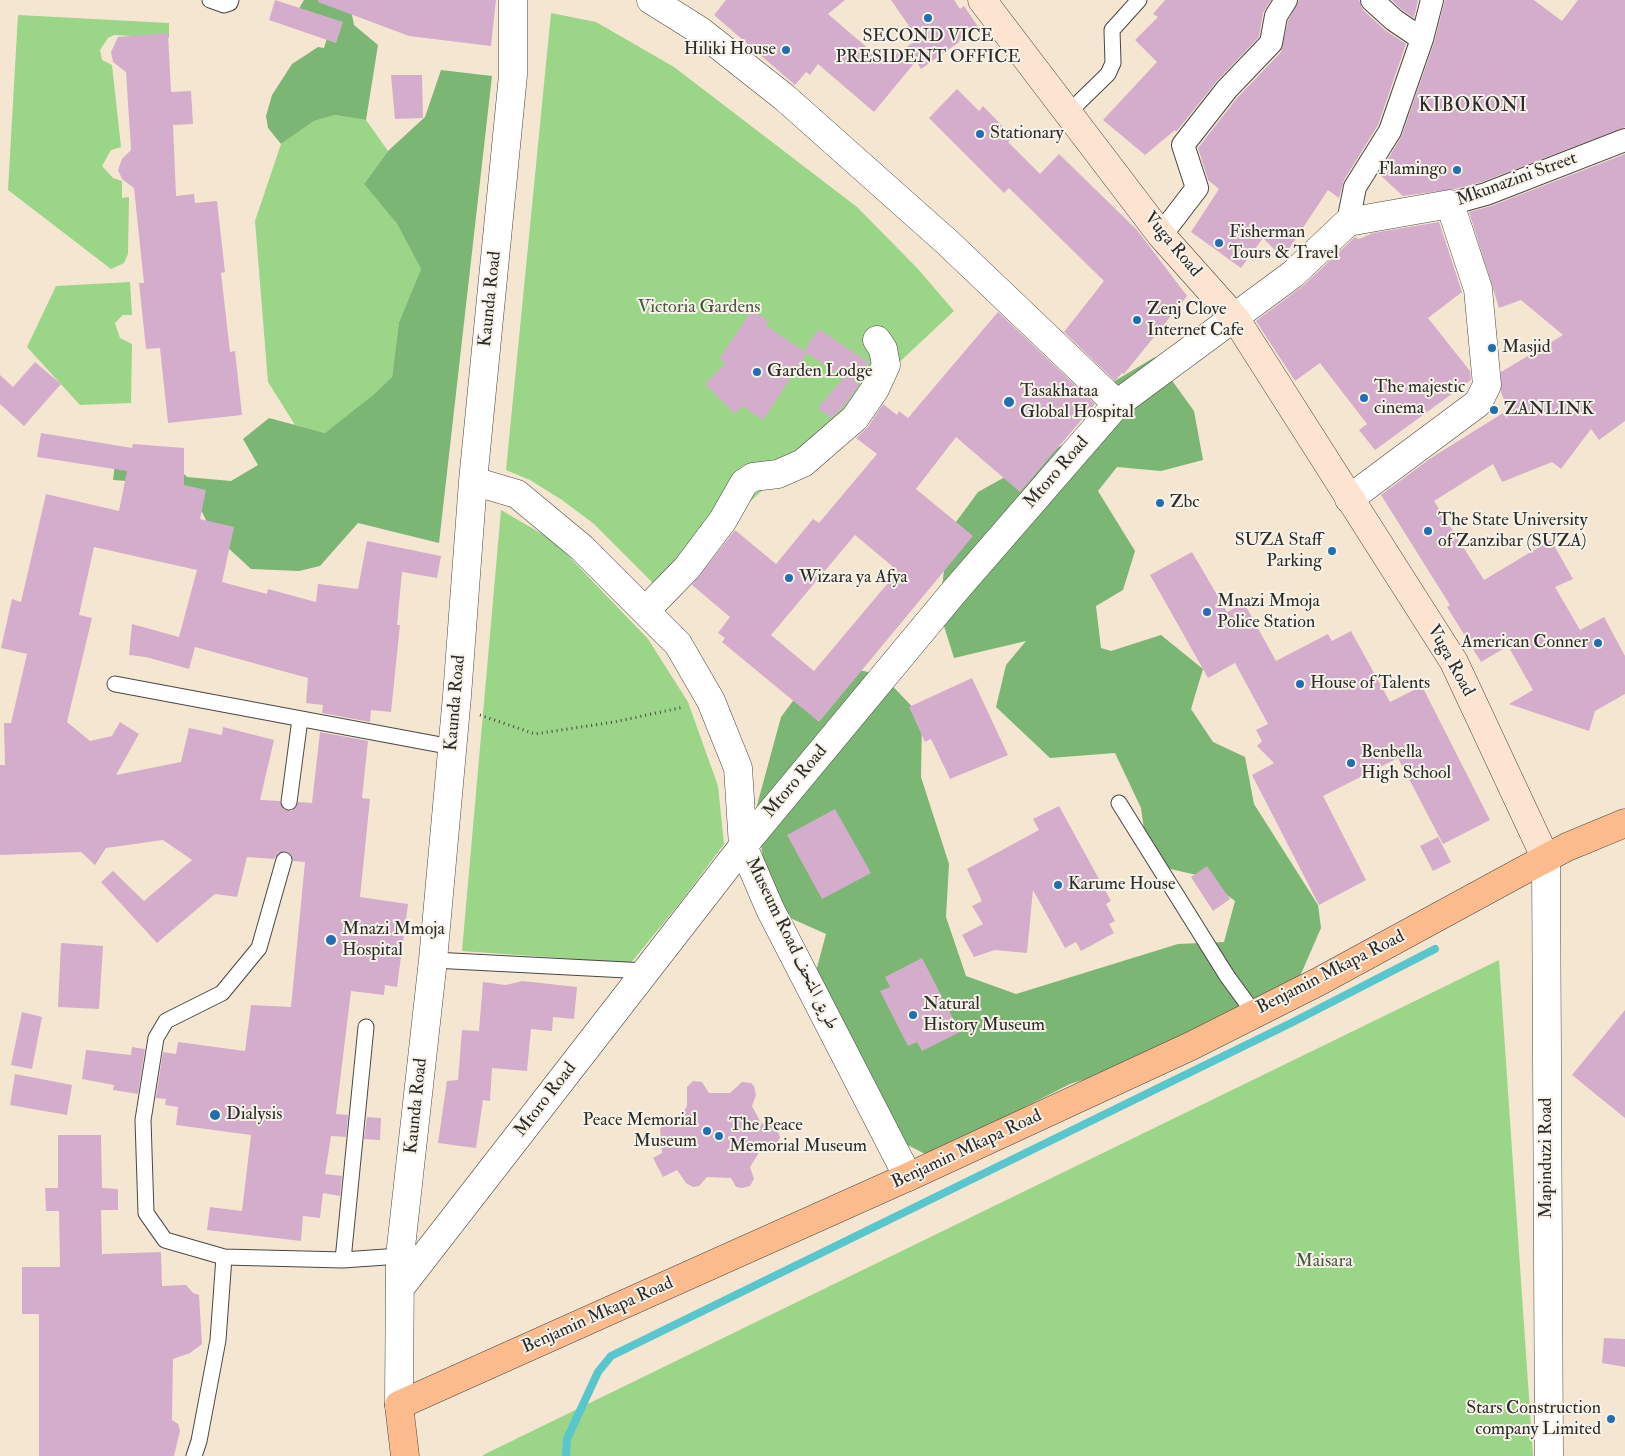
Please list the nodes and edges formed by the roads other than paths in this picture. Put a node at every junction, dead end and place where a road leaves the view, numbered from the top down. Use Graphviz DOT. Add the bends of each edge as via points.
graph roads {
  1 [pos="210,0"];
  2 [pos="232,0"];
  3 [pos="513,0"];
  4 [pos="652,0"];
  5 [pos="982,0"];
  6 [pos="1139,0"];
  7 [pos="1286,0"];
  8 [pos="1372,0"];
  9 [pos="1432,0"];
  10 [pos="1422,39"];
  11 [pos="1068,113"];
  12 [pos="1625,140"];
  13 [pos="1450,204"];
  14 [pos="1348,222"];
  15 [pos="1161,235"];
  16 [pos="1236,318"];
  17 [pos="878,340"];
  18 [pos="1117,404"];
  19 [pos="473,481"];
  20 [pos="1350,499"];
  21 [pos="646,610"];
  22 [pos="115,684"];
  23 [pos="300,719"];
  24 [pos="452,748"];
  25 [pos="289,802"];
  26 [pos="1119,803"];
  27 [pos="1625,823"];
  28 [pos="743,846"];
  29 [pos="284,860"];
  30 [pos="1535,864"];
  31 [pos="433,960"];
  32 [pos="646,971"];
  33 [pos="1254,1013"];
  34 [pos="366,1027"];
  35 [pos="908,1177"];
  36 [pos="400,1256"];
  37 [pos="224,1257"];
  38 [pos="343,1260"];
  39 [pos="400,1288"];
  40 [pos="399,1405"];
  41 [pos="194,1456"];
  42 [pos="405,1456"];
  43 [pos="1549,1456"];
  1 -- 2 [label="lane" via="224,5"];
  3 -- 19 [label="street, Kaunda Road" via="513,75"];
  4 -- 18 [label="street" via="698,30 784,97 947,242"];
  5 -- 11 [label="main road, Vuga Road"];
  6 -- 11 [label="lane" via="1112,30 1113,63 1108,74"];
  7 -- 15 [label="street" via="1276,16 1271,43 1227,89 1183,145 1197,188"];
  8 -- 10 [label="street"];
  9 -- 10 [label="street"];
  10 -- 14 [label="street" via="1390,131 1355,187"];
  11 -- 15 [label="main road, Vuga Road"];
  12 -- 13 [label="street, Mkunazini Street" via="1486,194"];
  13 -- 14 [label="street, Mkunazini Street"];
  13 -- 20 [label="street" via="1478,289 1487,385 1478,403"];
  14 -- 16 [label="street, Mtoro Road" via="1293,274"];
  15 -- 16 [label="main road, Vuga Road"];
  16 -- 18 [label="street, Mtoro Road"];
  16 -- 20 [label="main road, Vuga Road"];
  17 -- 21 [label="street" via="884,349 886,365 875,389 855,418 803,463 778,474 753,477 744,483 723,520 687,568"];
  18 -- 28 [label="street, Mtoro Road"];
  19 -- 21 [label="street, Museum Road طريق المتحف" via="517,494 582,548"];
  19 -- 24 [label="street, Kaunda Road"];
  20 -- 30 [label="main road, Vuga Road" via="1454,662"];
  21 -- 28 [label="street, Museum Road طريق المتحف" via="678,644 711,701 738,768"];
  22 -- 23 [label="lane"];
  23 -- 24 [label="lane"];
  23 -- 25 [label="lane"];
  24 -- 31 [label="street, Kaunda Road"];
  26 -- 33 [label="lane" via="1227,976"];
  27 -- 30 [label="main road, Benjamin Mkapa Road"];
  28 -- 32 [label="street, Mtoro Road"];
  28 -- 35 [label="street, Museum Road طريق المتحف" via="770,909"];
  29 -- 37 [label="lane" via="259,948 222,993 166,1021 156,1038 143,1120 146,1214 165,1240"];
  30 -- 33 [label="main road, Benjamin Mkapa Road" via="1318,982"];
  30 -- 43 [label="street, Mapinduzi Road"];
  31 -- 32 [label="lane"];
  31 -- 36 [label="street, Kaunda Road"];
  32 -- 39 [label="street, Mtoro Road"];
  33 -- 35 [label="main road, Benjamin Mkapa Road" via="1191,1046"];
  34 -- 38 [label="lane"];
  35 -- 40 [label="main road, Benjamin Mkapa Road"];
  36 -- 38 [label="lane"];
  36 -- 39 [label="street, Kaunda Road"];
  37 -- 38 [label="lane"];
  37 -- 41 [label="lane" via="218,1340"];
  39 -- 40 [label="street, Kaunda Road"];
  40 -- 42 [label="main road"];
}
